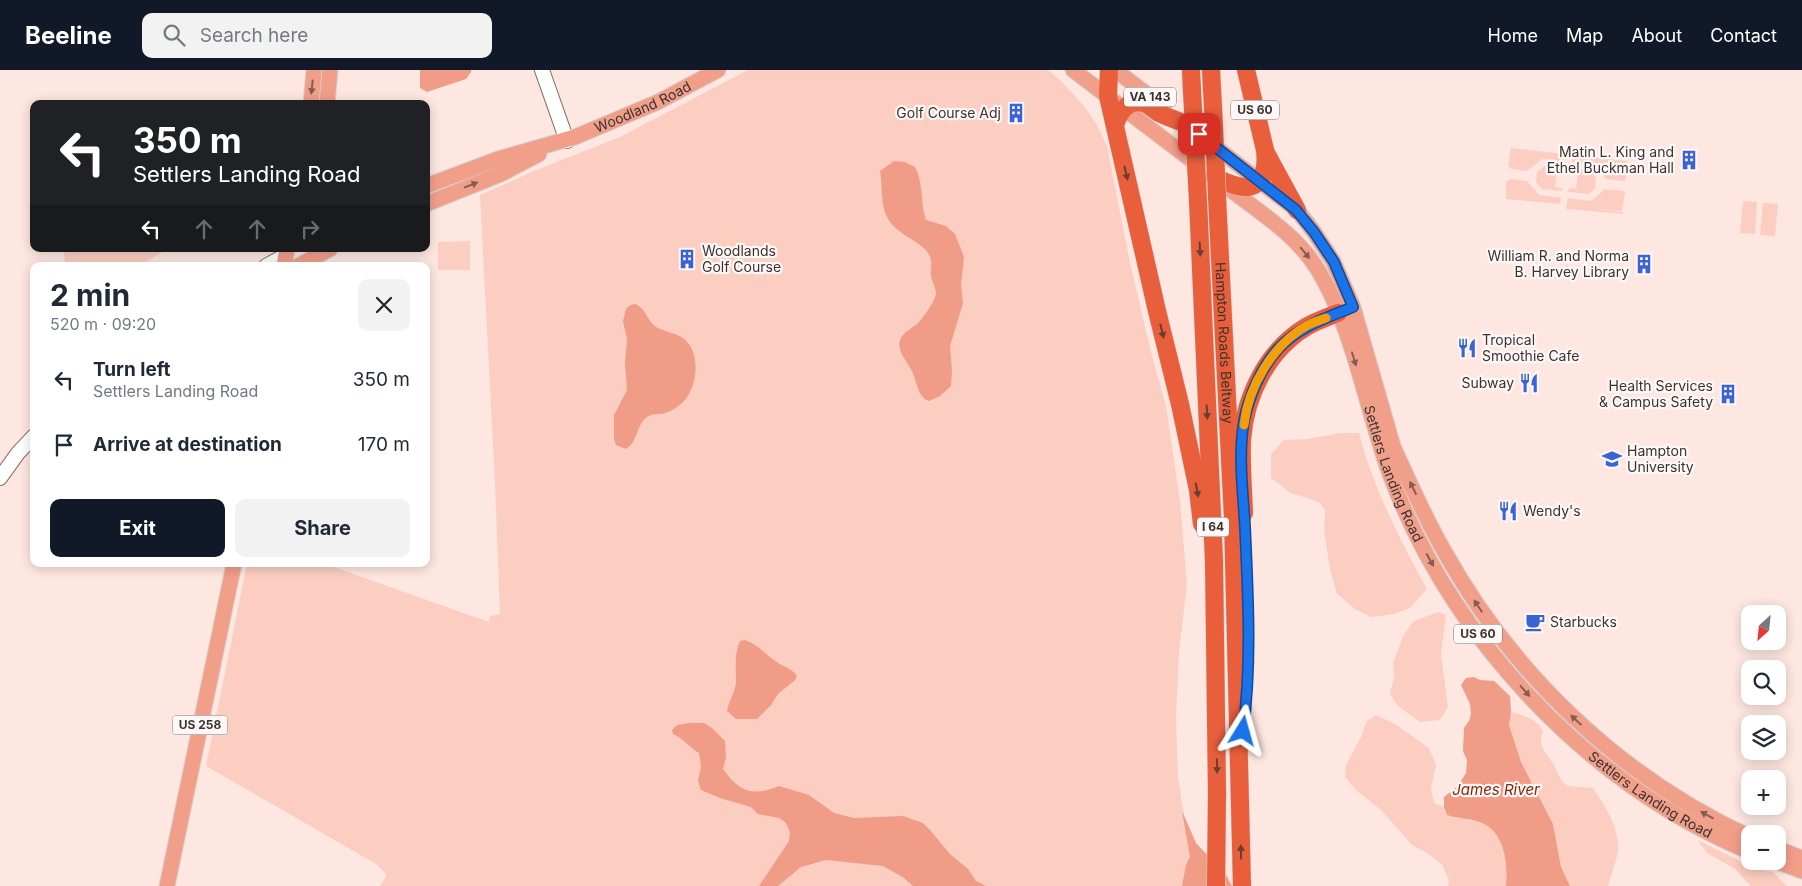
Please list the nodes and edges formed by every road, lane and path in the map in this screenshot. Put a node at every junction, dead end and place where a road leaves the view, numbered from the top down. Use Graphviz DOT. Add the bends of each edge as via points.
graph roads {
  1 [pos="314,70"];
  2 [pos="330,70"];
  3 [pos="542,70"];
  4 [pos="718,70"];
  5 [pos="1073,70"];
  6 [pos="1109,70"];
  7 [pos="1115,70"];
  8 [pos="1191,70"];
  9 [pos="1211,70"];
  10 [pos="1246,70"];
  11 [pos="1108,96"];
  12 [pos="311,100"];
  13 [pos="327,100"];
  14 [pos="1124,108"];
  15 [pos="1184,123"];
  16 [pos="1115,125"];
  17 [pos="566,140"];
  18 [pos="1265,150"];
  19 [pos="1214,178"];
  20 [pos="1260,180"];
  21 [pos="430,184"];
  22 [pos="430,202"];
  23 [pos="1296,210"];
  24 [pos="325,252"];
  25 [pos="288,255"];
  26 [pos="274,262"];
  27 [pos="307,262"];
  28 [pos="1346,310"];
  29 [pos="30,440"];
  30 [pos="0,478"];
  31 [pos="224,567"];
  32 [pos="233,567"];
  33 [pos="1216,676"];
  34 [pos="1239,763"];
  35 [pos="1741,833"];
  36 [pos="1741,847"];
  37 [pos="1786,857"];
  38 [pos="1802,858"];
  39 [pos="1786,861"];
  40 [pos="1802,871"];
  41 [pos="1241,881"];
  42 [pos="158,886"];
  43 [pos="167,886"];
  44 [pos="1216,886"];
  1 -- 12 [label="main road, one-way"];
  2 -- 13 [label="main road"];
  3 -- 17 [label="main road"];
  4 -- 17 [label="main road, Woodland Road" via="658,102"];
  5 -- 11 [label="main road, Settlers Landing Road / VA 143"];
  6 -- 11 [label="highway"];
  7 -- 15 [label="main road, Settlers Landing Road / VA 143"];
  8 -- 33 [label="highway, Hampton Roads Beltway / I 64, one-way, bridge" via="1214,561"];
  9 -- 34 [label="highway, Hampton Roads Beltway / I 64, bridge" via="1233,518"];
  10 -- 18 [label="highway, US 60"];
  11 -- 14 [label="main road, Settlers Landing Road / US 60"];
  11 -- 16 [label="highway"];
  14 -- 15 [label="highway" via="1140,102"];
  14 -- 16 [label="highway"];
  14 -- 19 [label="main road, Settlers Landing Road / US 60"];
  15 -- 20 [label="main road, Settlers Landing Road / VA 143"];
  16 -- 33 [label="highway, one-way" via="1198,490 1206,617"];
  17 -- 21 [label="main road, Woodland Road" via="498,159"];
  22 -- 17 [label="main road, Woodland Road, one-way" via="501,174"];
  18 -- 20 [label="highway" via="1266,170"];
  18 -- 23 [label="highway, US 60"];
  19 -- 20 [label="highway" via="1245,187"];
  19 -- 28 [label="main road, Settlers Landing Road / US 60, one-way" via="1304,250"];
  20 -- 23 [label="main road, Settlers Landing Road / VA 143"];
  23 -- 28 [label="main road, Settlers Landing Road / US 60" via="1334,262"];
  24 -- 27 [label="main road"];
  25 -- 26 [label="main road"];
  28 -- 34 [label="highway" via="1308,325 1277,350 1256,384 1244,420 1248,699"];
  35 -- 28 [label="main road, Settlers Landing Road / US 60, one-way" via="1677,798 1612,751 1548,694 1493,627 1442,548 1402,466"];
  28 -- 36 [label="main road, Settlers Landing Road / US 60, one-way" via="1348,339 1396,489 1439,576 1486,645 1543,710 1605,765 1685,819"];
  29 -- 30 [label="main road"];
  31 -- 42 [label="main road, US 258"];
  32 -- 43 [label="main road, US 258"];
  33 -- 44 [label="highway, Hampton Roads Beltway / I 64, one-way"];
  41 -- 34 [label="highway, Hampton Roads Beltway / I 64, one-way"];
  37 -- 38 [label="main road"];
  39 -- 40 [label="main road"];
}
